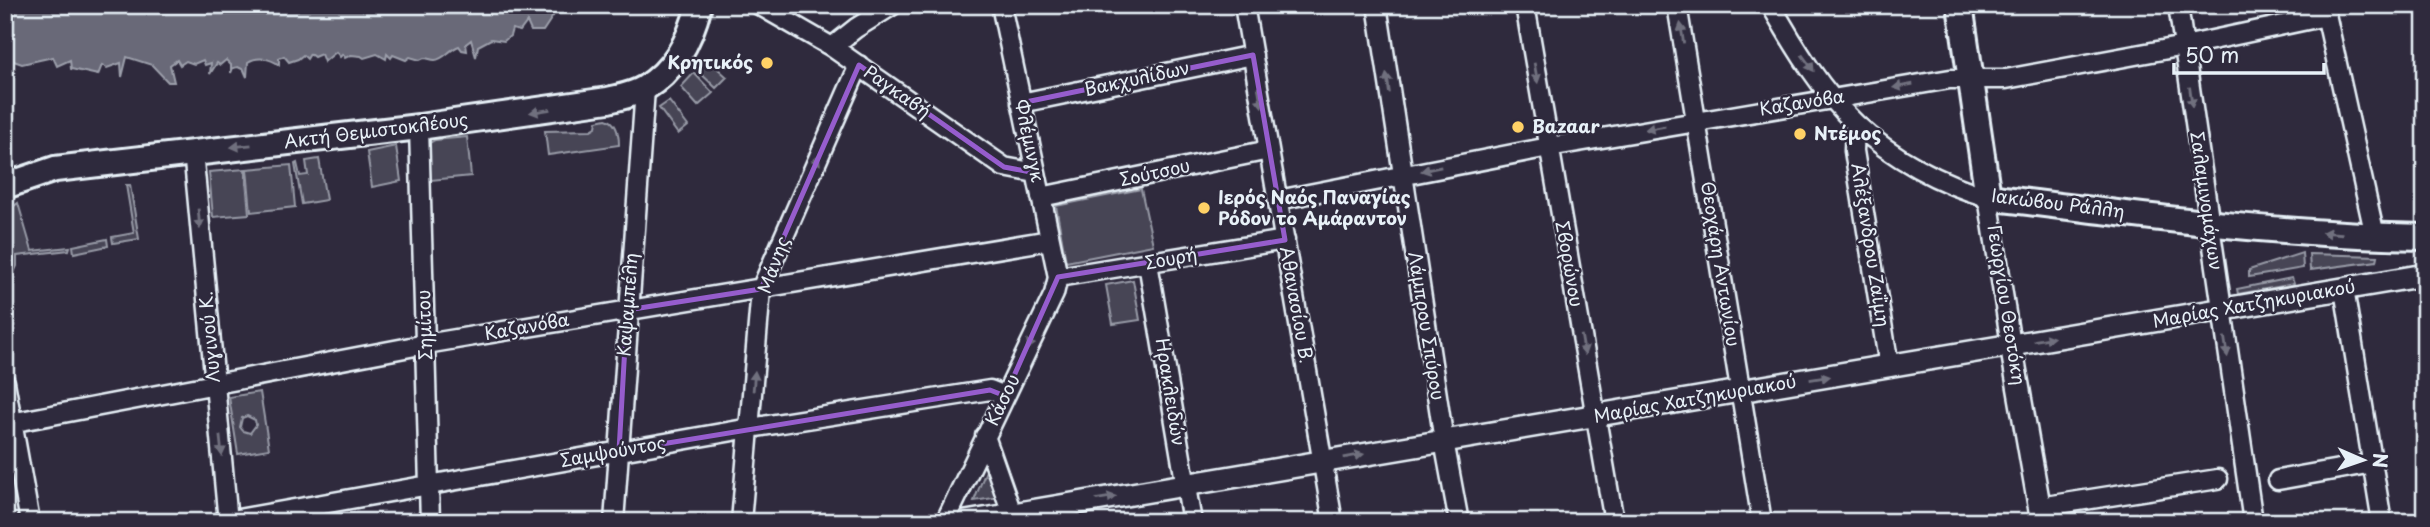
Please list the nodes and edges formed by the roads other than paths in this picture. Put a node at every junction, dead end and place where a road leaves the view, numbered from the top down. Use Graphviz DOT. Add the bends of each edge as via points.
graph roads {
  1 [pos="699,5"];
  2 [pos="759,5"];
  3 [pos="893,5"];
  4 [pos="1001,5"];
  5 [pos="1244,5"];
  6 [pos="1377,5"];
  7 [pos="1525,5"];
  8 [pos="1677,5"];
  9 [pos="1771,5"];
  10 [pos="1960,5"];
  11 [pos="2178,5"];
  12 [pos="2327,8"];
  13 [pos="2184,46"];
  14 [pos="832,47"];
  15 [pos="1253,55"];
  16 [pos="859,65"];
  17 [pos="1971,79"];
  18 [pos="645,89"];
  19 [pos="1833,98"];
  20 [pos="1021,103"];
  21 [pos="1696,121"];
  22 [pos="1856,123"];
  23 [pos="419,127"];
  24 [pos="1549,147"];
  25 [pos="1269,150"];
  26 [pos="193,151"];
  27 [pos="1036,173"];
  28 [pos="1402,174"];
  29 [pos="5,186"];
  30 [pos="1041,197"];
  31 [pos="1988,197"];
  32 [pos="1278,200"];
  33 [pos="2209,222"];
  34 [pos="2375,236"];
  35 [pos="2425,237"];
  36 [pos="1050,240"];
  37 [pos="1284,240"];
  38 [pos="1148,263"];
  39 [pos="2425,275"];
  40 [pos="1058,277"];
  41 [pos="761,289"];
  42 [pos="2344,289"];
  43 [pos="627,310"];
  44 [pos="2221,310"];
  45 [pos="426,344"];
  46 [pos="2011,345"];
  47 [pos="1889,366"];
  48 [pos="5,382"];
  49 [pos="215,385"];
  50 [pos="1740,391"];
  51 [pos="1005,396"];
  52 [pos="1595,416"];
  53 [pos="9,423"];
  54 [pos="750,428"];
  55 [pos="985,436"];
  56 [pos="1444,441"];
  57 [pos="619,452"];
  58 [pos="1322,462"];
  59 [pos="2373,463"];
  60 [pos="2218,479"];
  61 [pos="2278,480"];
  62 [pos="429,485"];
  63 [pos="1185,485"];
  64 [pos="2041,514"];
  65 [pos="1015,517"];
  66 [pos="226,521"];
  67 [pos="30,522"];
  68 [pos="430,522"];
  69 [pos="614,522"];
  70 [pos="741,522"];
  71 [pos="945,522"];
  72 [pos="966,522"];
  73 [pos="1192,522"];
  74 [pos="1333,522"];
  75 [pos="1459,522"];
  76 [pos="1614,522"];
  77 [pos="1762,522"];
  78 [pos="2253,522"];
  79 [pos="2382,522"];
  1 -- 18 [label="main road, Ακτή Θεμιστοκλέους" via="684,48"];
  2 -- 14 [label="street, Ραγκαβή"];
  3 -- 14 [label="street"];
  4 -- 20 [label="street, Φλέμινγκ"];
  5 -- 15 [label="street, Αθανασίου Β."];
  28 -- 6 [label="street, Λάμπρου Σπύρου, one-way"];
  7 -- 24 [label="street, Σβορώνου, one-way"];
  21 -- 8 [label="street, Θεοχάρη Αντωνίου, one-way"];
  9 -- 19 [label="street, Ιακώβου Ράλλη, one-way"];
  10 -- 17 [label="main road, Γεωργίου Θεοτόκη"];
  11 -- 13 [label="street, Σαλαμινομάχων"];
  12 -- 13 [label="street, Καζανόβα"];
  12 -- 34 [label="street"];
  13 -- 17 [label="street, Καζανόβα" via="2006,79"];
  13 -- 33 [label="street, Σαλαμινομάχων, one-way"];
  14 -- 16 [label="street, Ραγκαβή"];
  15 -- 20 [label="street, Βακχυλίδων"];
  15 -- 25 [label="street, Αθανασίου Β., one-way"];
  16 -- 27 [label="street, Ραγκαβή" via="1004,167"];
  41 -- 16 [label="street, Μάνης, one-way"];
  17 -- 19 [label="street, Καζανόβα, one-way"];
  17 -- 31 [label="main road, Γεωργίου Θεοτόκη"];
  18 -- 23 [label="main road, Ακτή Θεμιστοκλέους, one-way" via="608,100"];
  18 -- 43 [label="street, Καψαμπέλη"];
  19 -- 21 [label="street, Καζανόβα"];
  19 -- 22 [label="street, Ιακώβου Ράλλη"];
  20 -- 27 [label="street, Φλέμινγκ"];
  21 -- 24 [label="street, Καζανόβα, one-way"];
  21 -- 50 [label="street, Θεοχάρη Αντωνίου"];
  22 -- 31 [label="street, Ιακώβου Ράλλη" via="1917,167"];
  22 -- 47 [label="street, Αλέξανδρου Ζαΐμη" via="1854,151"];
  23 -- 26 [label="main road, Ακτή Θεμιστοκλέους, one-way"];
  23 -- 45 [label="street, Σημίτου"];
  24 -- 28 [label="street, Καζανόβα, one-way"];
  24 -- 52 [label="street, Σβορώνου, one-way"];
  25 -- 30 [label="street, Σούτσου"];
  25 -- 32 [label="street, Αθανασίου Β."];
  26 -- 29 [label="main road, Ακτή Θεμιστοκλέους" via="55,169"];
  26 -- 49 [label="street, Λυγινού Κ., one-way"];
  27 -- 30 [label="street, Φλέμινγκ"];
  28 -- 32 [label="street, Καζανόβα"];
  28 -- 56 [label="street, Λάμπρου Σπύρου"];
  30 -- 36 [label="street, Φλέμινγκ"];
  31 -- 33 [label="main road, Ιακώβου Ράλλη"];
  31 -- 46 [label="street, Γεωργίου Θεοτόκη"];
  32 -- 37 [label="street, Αθανασίου Β."];
  34 -- 33 [label="main road, Ιακώβου Ράλλη, one-way"];
  33 -- 44 [label="street, Σαλαμινομάχων"];
  34 -- 35 [label="main road, Ιακώβου Ράλλη"];
  36 -- 40 [label="street, Φλέμινγκ"];
  36 -- 41 [label="street, Καζανόβα"];
  37 -- 38 [label="street, Σουρή"];
  37 -- 58 [label="street, Αθανασίου Β."];
  38 -- 40 [label="street, Σουρή"];
  38 -- 63 [label="street, Ηρακλειδών"];
  39 -- 42 [label="street, Μαρίας Χατζηκυριακού"];
  40 -- 51 [label="street, Κάσου, one-way"];
  41 -- 43 [label="street, Καζανόβα"];
  54 -- 41 [label="street, Μάνης, one-way"];
  42 -- 44 [label="street, Μαρίας Χατζηκυριακού"];
  42 -- 59 [label="street"];
  43 -- 45 [label="street, Καζανόβα"];
  43 -- 57 [label="street, Καψαμπέλη"];
  46 -- 44 [label="street, Μαρίας Χατζηκυριακού, one-way"];
  44 -- 78 [label="street, Σαλαμινομάχων, one-way"];
  45 -- 49 [label="street, Καζανόβα"];
  45 -- 62 [label="street, Σημίτου"];
  46 -- 47 [label="street, Μαρίας Χατζηκυριακού"];
  46 -- 64 [label="street, Γεωργίου Θεοτόκη"];
  50 -- 47 [label="street, Μαρίας Χατζηκυριακού, one-way"];
  48 -- 53 [label="street"];
  49 -- 53 [label="street, Καζανόβα"];
  49 -- 66 [label="street, Λυγινού Κ., one-way"];
  50 -- 52 [label="street, Μαρίας Χατζηκυριακού"];
  50 -- 77 [label="street, Θεοχάρη Αντωνίου"];
  51 -- 54 [label="street, Σαμψούντος" via="990,390"];
  51 -- 55 [label="street, Κάσου"];
  52 -- 56 [label="street, Μαρίας Χατζηκυριακού"];
  52 -- 76 [label="street, Σβορώνου"];
  53 -- 67 [label="street"];
  54 -- 57 [label="street, Σαμψούντος"];
  54 -- 70 [label="street, Μάνης"];
  55 -- 65 [label="street"];
  55 -- 71 [label="street, Κάσου"];
  58 -- 56 [label="street, Μαρίας Χατζηκυριακού, one-way"];
  56 -- 75 [label="street, Λάμπρου Σπύρου"];
  57 -- 62 [label="street, Σαμψούντος"];
  57 -- 69 [label="street, Καψαμπέλη"];
  58 -- 63 [label="street, Μαρίας Χατζηκυριακού"];
  58 -- 74 [label="street, Αθανασίου Β."];
  59 -- 61 [label="street"];
  59 -- 79 [label="street"];
  60 -- 64 [label="street"];
  62 -- 66 [label="street, Σαμψούντος"];
  62 -- 68 [label="street, Σημίτου"];
  65 -- 63 [label="street, Μαρίας Χατζηκυριακού, one-way"];
  63 -- 73 [label="street, Ηρακλειδών"];
  65 -- 72 [label="street, Μαρίας Χατζηκυριακού"];
}
